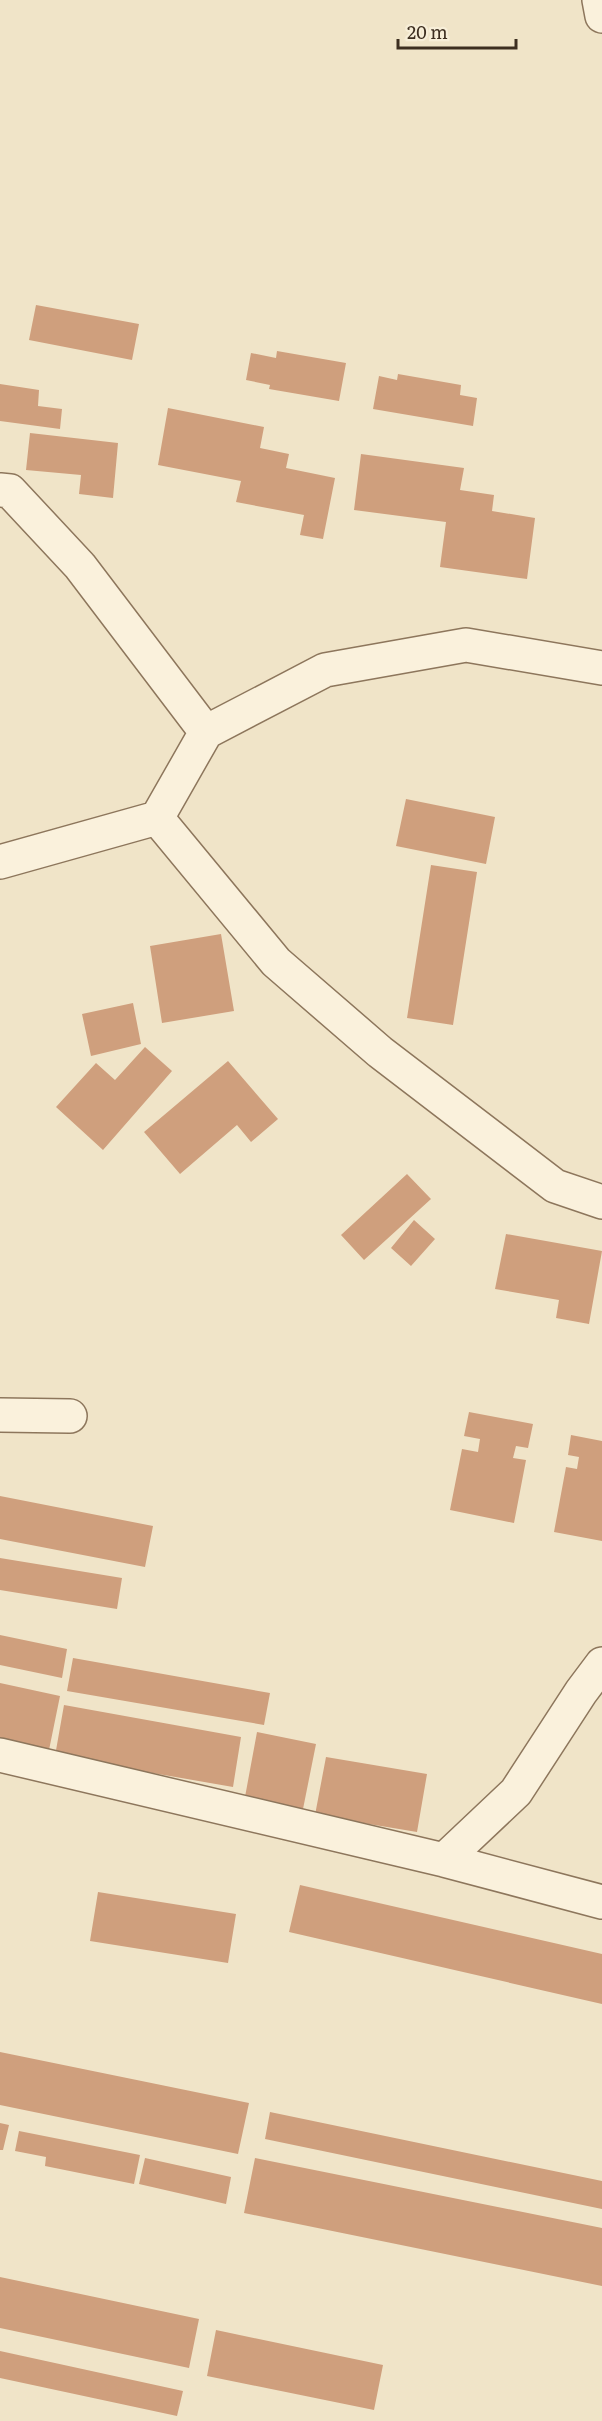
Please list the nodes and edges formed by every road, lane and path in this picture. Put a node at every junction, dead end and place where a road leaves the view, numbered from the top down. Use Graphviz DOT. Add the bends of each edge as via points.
graph roads {
  1 [pos="599,0"];
  2 [pos="602,16"];
  3 [pos="0,489"];
  4 [pos="602,668"];
  5 [pos="206,732"];
  6 [pos="157,818"];
  7 [pos="0,862"];
  8 [pos="602,1202"];
  9 [pos="0,1415"];
  10 [pos="70,1416"];
  11 [pos="602,1664"];
  12 [pos="0,1755"];
  13 [pos="444,1860"];
  14 [pos="602,1902"];
  1 -- 2 [label="street"];
  3 -- 5 [label="street" via="10,491 80,566"];
  4 -- 5 [label="street" via="466,645 325,670"];
  5 -- 6 [label="street"];
  6 -- 7 [label="street"];
  6 -- 8 [label="street" via="276,962 354,1030 555,1185"];
  9 -- 10 [label="street"];
  11 -- 13 [label="street" via="516,1792"];
  12 -- 13 [label="street"];
  13 -- 14 [label="street"];
}
